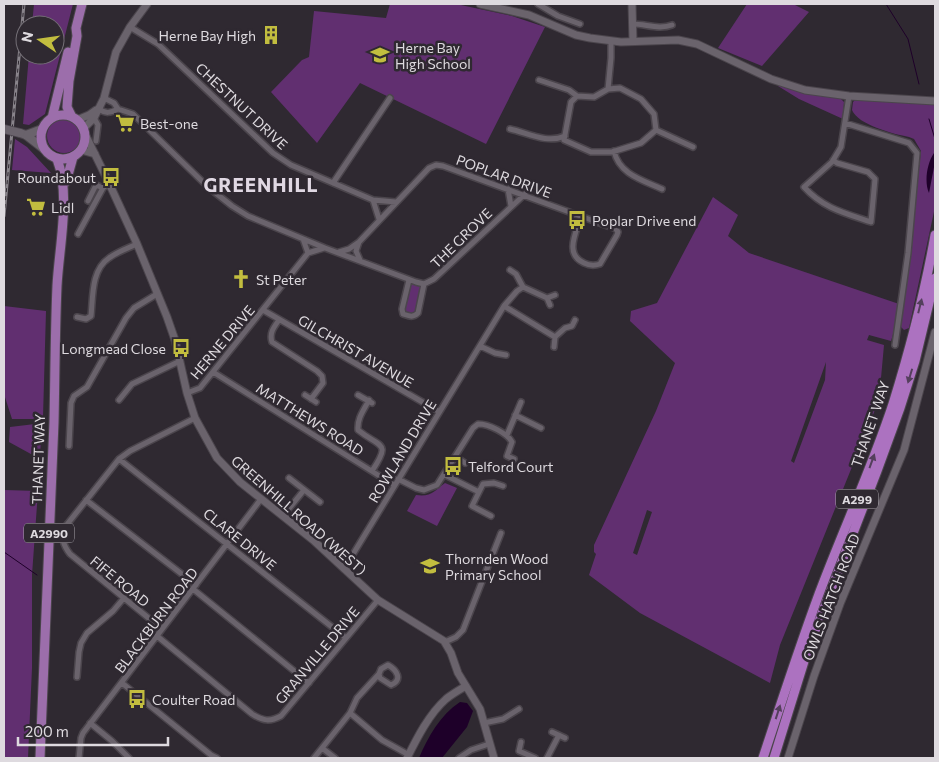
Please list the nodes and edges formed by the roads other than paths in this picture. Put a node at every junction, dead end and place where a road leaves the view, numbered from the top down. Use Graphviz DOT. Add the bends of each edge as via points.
graph roads {
  1 [pos="82,4"];
  2 [pos="147,4"];
  3 [pos="480,4"];
  4 [pos="538,4"];
  5 [pos="550,4"];
  6 [pos="632,4"];
  7 [pos="547,10"];
  8 [pos="580,24"];
  9 [pos="632,24"];
  10 [pos="672,25"];
  11 [pos="130,27"];
  12 [pos="76,28"];
  13 [pos="611,41"];
  14 [pos="633,41"];
  15 [pos="539,80"];
  16 [pos="608,89"];
  17 [pos="577,96"];
  18 [pos="849,96"];
  19 [pos="104,98"];
  20 [pos="390,98"];
  21 [pos="378,101"];
  22 [pos="933,101"];
  23 [pos="385,106"];
  24 [pos="99,108"];
  25 [pos="118,109"];
  26 [pos="52,118"];
  27 [pos="74,118"];
  28 [pos="94,118"];
  29 [pos="845,123"];
  30 [pos="4,129"];
  31 [pos="42,129"];
  32 [pos="510,129"];
  33 [pos="656,130"];
  34 [pos="84,131"];
  35 [pos="23,134"];
  36 [pos="565,136"];
  37 [pos="96,141"];
  38 [pos="693,148"];
  39 [pos="44,149"];
  40 [pos="81,150"];
  41 [pos="614,151"];
  42 [pos="95,154"];
  43 [pos="73,157"];
  44 [pos="57,158"];
  45 [pos="833,160"];
  46 [pos="110,182"];
  47 [pos="333,183"];
  48 [pos="103,188"];
  49 [pos="508,189"];
  50 [pos="662,189"];
  51 [pos="64,192"];
  52 [pos="525,194"];
  53 [pos="374,200"];
  54 [pos="88,201"];
  55 [pos="396,202"];
  56 [pos="511,206"];
  57 [pos="581,216"];
  58 [pos="379,219"];
  59 [pos="78,234"];
  60 [pos="935,235"];
  61 [pos="303,239"];
  62 [pos="359,242"];
  63 [pos="137,244"];
  64 [pos="325,248"];
  65 [pos="336,252"];
  66 [pos="308,253"];
  67 [pos="360,260"];
  68 [pos="510,270"];
  69 [pos="935,278"];
  70 [pos="409,280"];
  71 [pos="424,284"];
  72 [pos="523,287"];
  73 [pos="157,294"];
  74 [pos="555,295"];
  75 [pos="547,298"];
  76 [pos="550,305"];
  77 [pos="504,306"];
  78 [pos="263,310"];
  79 [pos="77,317"];
  80 [pos="279,320"];
  81 [pos="575,320"];
  82 [pos="935,332"];
  83 [pos="555,337"];
  84 [pos="895,345"];
  85 [pos="480,346"];
  86 [pos="554,347"];
  87 [pos="506,355"];
  88 [pos="180,362"];
  89 [pos="213,372"];
  90 [pos="69,391"];
  91 [pos="187,393"];
  92 [pos="305,395"];
  93 [pos="358,395"];
  94 [pos="74,396"];
  95 [pos="119,400"];
  96 [pos="521,402"];
  97 [pos="438,412"];
  98 [pos="515,415"];
  99 [pos="195,418"];
  100 [pos="541,428"];
  101 [pos="507,435"];
  102 [pos="68,446"];
  103 [pos="456,457"];
  104 [pos="119,459"];
  105 [pos="514,460"];
  106 [pos="466,463"];
  107 [pos="372,471"];
  108 [pos="445,475"];
  109 [pos="289,478"];
  110 [pos="398,479"];
  111 [pos="394,486"];
  112 [pos="503,486"];
  113 [pos="304,490"];
  114 [pos="479,492"];
  115 [pos="86,500"];
  116 [pos="261,500"];
  117 [pos="320,502"];
  118 [pos="283,516"];
  119 [pos="491,516"];
  120 [pos="501,534"];
  121 [pos="228,544"];
  122 [pos="344,569"];
  123 [pos="194,587"];
  124 [pos="124,598"];
  125 [pos="378,600"];
  126 [pos="162,629"];
  127 [pos="157,636"];
  128 [pos="346,638"];
  129 [pos="445,642"];
  130 [pos="79,673"];
  131 [pos="379,674"];
  132 [pos="122,683"];
  133 [pos="309,683"];
  134 [pos="466,686"];
  135 [pos="519,709"];
  136 [pos="350,713"];
  137 [pos="90,723"];
  138 [pos="484,723"];
  139 [pos="552,732"];
  140 [pos="559,735"];
  141 [pos="565,738"];
  142 [pos="521,742"];
  143 [pos="489,744"];
  144 [pos="322,748"];
  145 [pos="408,757"];
  146 [pos="40,758"];
  147 [pos="79,758"];
  148 [pos="129,758"];
  149 [pos="217,758"];
  150 [pos="314,758"];
  151 [pos="335,758"];
  152 [pos="459,758"];
  153 [pos="494,758"];
  154 [pos="535,758"];
  155 [pos="547,758"];
  156 [pos="763,758"];
  157 [pos="774,758"];
  158 [pos="788,758"];
  1 -- 12 [label="main road"];
  2 -- 11 [label="street"];
  3 -- 13 [label="street" via="529,15 576,35"];
  4 -- 7 [label="street"];
  5 -- 7 [label="street"];
  6 -- 9 [label="street"];
  7 -- 8 [label="street"];
  9 -- 10 [label="street" via="662,28"];
  9 -- 14 [label="street"];
  11 -- 19 [label="street" via="116,52"];
  11 -- 47 [label="street, CHESTNUT DRIVE" via="158,44 273,152"];
  12 -- 26 [label="main road"];
  12 -- 27 [label="main road" via="67,107"];
  13 -- 14 [label="street"];
  13 -- 16 [label="street"];
  14 -- 18 [label="street" via="678,40 697,44 787,85"];
  15 -- 17 [label="street"];
  16 -- 17 [label="street" via="594,96"];
  16 -- 33 [label="street" via="620,88 642,98 654,114"];
  17 -- 36 [label="street" via="571,102"];
  18 -- 22 [label="street"];
  18 -- 29 [label="street"];
  19 -- 24 [label="street"];
  19 -- 25 [label="street"];
  20 -- 23 [label="street"];
  21 -- 23 [label="street"];
  23 -- 47 [label="street"];
  24 -- 25 [label="street" via="108,113"];
  24 -- 27 [label="street"];
  24 -- 28 [label="street"];
  25 -- 61 [label="street" via="132,114 208,188 232,206"];
  26 -- 27 [label="main road" via="58,115"];
  26 -- 31 [label="main road"];
  27 -- 34 [label="main road"];
  28 -- 34 [label="street"];
  28 -- 37 [label="street" via="98,124"];
  29 -- 45 [label="street" via="841,147"];
  29 -- 84 [label="street" via="909,142 917,153"];
  30 -- 35 [label="main road, bridge"];
  31 -- 35 [label="main road"];
  31 -- 39 [label="main road"];
  32 -- 36 [label="street" via="544,138"];
  33 -- 38 [label="street"];
  33 -- 41 [label="street" via="641,143"];
  34 -- 40 [label="main road"];
  34 -- 42 [label="street, GREENHILL ROAD (WEST)"];
  35 -- 39 [label="main road"];
  36 -- 41 [label="street" via="564,140 590,152"];
  39 -- 44 [label="main road"];
  40 -- 42 [label="street"];
  40 -- 43 [label="main road"];
  41 -- 50 [label="street" via="626,172"];
  42 -- 46 [label="street, GREENHILL ROAD (WEST)"];
  43 -- 44 [label="main road"];
  43 -- 51 [label="main road, A2990"];
  44 -- 51 [label="main road, A2990"];
  45 -- 45 [label="street" via="868,172 875,179 871,222 828,207 804,187"];
  46 -- 48 [label="street"];
  46 -- 63 [label="street, GREENHILL ROAD (WEST)"];
  47 -- 53 [label="street, CHESTNUT DRIVE"];
  48 -- 54 [label="street" via="96,185"];
  48 -- 59 [label="street"];
  49 -- 52 [label="street, POPLAR DRIVE"];
  49 -- 55 [label="street, POPLAR DRIVE" via="436,165 429,168"];
  49 -- 56 [label="street, THE GROVE"];
  51 -- 146 [label="main road, THANET WAY / A2990" via="57,284"];
  52 -- 56 [label="street, THE GROVE"];
  52 -- 57 [label="street, POPLAR DRIVE"];
  53 -- 55 [label="street, CHESTNUT DRIVE"];
  53 -- 58 [label="street"];
  55 -- 58 [label="street, POPLAR DRIVE"];
  56 -- 71 [label="street, THE GROVE" via="434,280"];
  57 -- 57 [label="street, POPLAR DRIVE" via="618,232 598,265 587,265 574,256 573,246"];
  58 -- 62 [label="street, POPLAR DRIVE"];
  156 -- 60 [label="highway, THANET WAY / A299, one-way" via="823,583 893,404 918,314"];
  61 -- 64 [label="street"];
  61 -- 66 [label="street"];
  62 -- 65 [label="street, POPLAR DRIVE"];
  62 -- 67 [label="street" via="356,251"];
  63 -- 73 [label="street, GREENHILL ROAD (WEST)"];
  63 -- 79 [label="street" via="108,258 101,265 96,275 91,316 86,319"];
  64 -- 65 [label="street"];
  64 -- 66 [label="street"];
  65 -- 67 [label="street, THE GROVE"];
  66 -- 78 [label="street, HERNE DRIVE"];
  67 -- 70 [label="street, THE GROVE"];
  68 -- 72 [label="street" via="518,272"];
  69 -- 157 [label="highway, THANET WAY / A299, one-way" via="900,408 806,655"];
  70 -- 71 [label="street, THE GROVE"];
  70 -- 71 [label="street, THE GROVE" via="402,309 403,314 411,317 418,313"];
  72 -- 75 [label="street"];
  72 -- 77 [label="street, ROWLAND DRIVE"];
  73 -- 88 [label="street, GREENHILL ROAD (WEST)"];
  73 -- 94 [label="street" via="134,308 87,387"];
  74 -- 75 [label="street"];
  75 -- 76 [label="street"];
  77 -- 83 [label="street"];
  77 -- 85 [label="street, ROWLAND DRIVE"];
  78 -- 80 [label="street, GILCHRIST AVENUE"];
  78 -- 89 [label="street, HERNE DRIVE"];
  80 -- 92 [label="street" via="270,336 272,342 322,376 323,383 313,401"];
  80 -- 97 [label="street, GILCHRIST AVENUE"];
  81 -- 83 [label="street" via="572,326"];
  82 -- 158 [label="street, OWLS HATCH ROAD" via="904,450 840,604"];
  83 -- 86 [label="street"];
  85 -- 87 [label="street"];
  85 -- 97 [label="street, ROWLAND DRIVE"];
  88 -- 91 [label="street, GREENHILL ROAD (WEST)"];
  88 -- 95 [label="street" via="132,384"];
  89 -- 91 [label="street, HERNE DRIVE" via="200,388"];
  89 -- 107 [label="street, MATTHEWS ROAD"];
  90 -- 94 [label="street"];
  91 -- 99 [label="street, GREENHILL ROAD (WEST)"];
  93 -- 107 [label="street" via="371,402 359,419 358,430 383,449 383,456"];
  94 -- 102 [label="street"];
  96 -- 98 [label="street"];
  97 -- 110 [label="street, ROWLAND DRIVE"];
  98 -- 100 [label="street"];
  98 -- 101 [label="street"];
  99 -- 104 [label="street"];
  99 -- 116 [label="street, GREENHILL ROAD (WEST)" via="224,468"];
  101 -- 103 [label="street" via="478,424"];
  101 -- 105 [label="street" via="512,442 507,456"];
  103 -- 106 [label="street"];
  103 -- 108 [label="street"];
  104 -- 115 [label="street"];
  104 -- 121 [label="street, CLARE DRIVE"];
  107 -- 111 [label="street, MATTHEWS ROAD"];
  108 -- 110 [label="street" via="437,485 424,490"];
  108 -- 114 [label="street"];
  109 -- 113 [label="street"];
  110 -- 111 [label="street, ROWLAND DRIVE"];
  111 -- 122 [label="street, ROWLAND DRIVE"];
  112 -- 114 [label="street" via="486,482"];
  113 -- 117 [label="street"];
  113 -- 118 [label="street"];
  114 -- 119 [label="street" via="472,506"];
  115 -- 123 [label="street"];
  115 -- 124 [label="street, FIFE ROAD" via="65,527 62,541 70,554"];
  116 -- 118 [label="street, GREENHILL ROAD (WEST)"];
  116 -- 121 [label="street, BLACKBURN ROAD"];
  118 -- 122 [label="street, GREENHILL ROAD (WEST)"];
  120 -- 129 [label="street" via="463,630"];
  121 -- 123 [label="street, BLACKBURN ROAD"];
  121 -- 128 [label="street, CLARE DRIVE"];
  122 -- 125 [label="street, GREENHILL ROAD (WEST)"];
  123 -- 126 [label="street, BLACKBURN ROAD"];
  123 -- 133 [label="street"];
  124 -- 126 [label="street, FIFE ROAD"];
  124 -- 130 [label="street" via="114,611 87,633 81,643"];
  125 -- 128 [label="street, GRANVILLE DRIVE"];
  125 -- 129 [label="street, GREENHILL ROAD (WEST)"];
  126 -- 127 [label="street, BLACKBURN ROAD"];
  127 -- 132 [label="street, BLACKBURN ROAD"];
  127 -- 133 [label="street, GRANVILLE DRIVE" via="260,719 281,716"];
  128 -- 133 [label="street, GRANVILLE DRIVE"];
  129 -- 134 [label="street"];
  131 -- 136 [label="street" via="357,698"];
  132 -- 137 [label="street, BLACKBURN ROAD"];
  132 -- 149 [label="street"];
  134 -- 138 [label="street" via="480,709"];
  134 -- 145 [label="street" via="439,706"];
  135 -- 138 [label="street" via="503,719"];
  136 -- 144 [label="street"];
  136 -- 145 [label="street"];
  137 -- 147 [label="street, BLACKBURN ROAD" via="81,738"];
  137 -- 148 [label="street"];
  138 -- 143 [label="street"];
  139 -- 140 [label="street"];
  140 -- 141 [label="street"];
  140 -- 155 [label="street"];
  142 -- 154 [label="street" via="519,751"];
  143 -- 152 [label="street"];
  143 -- 153 [label="street"];
  144 -- 150 [label="street"];
  144 -- 151 [label="street"];
}
